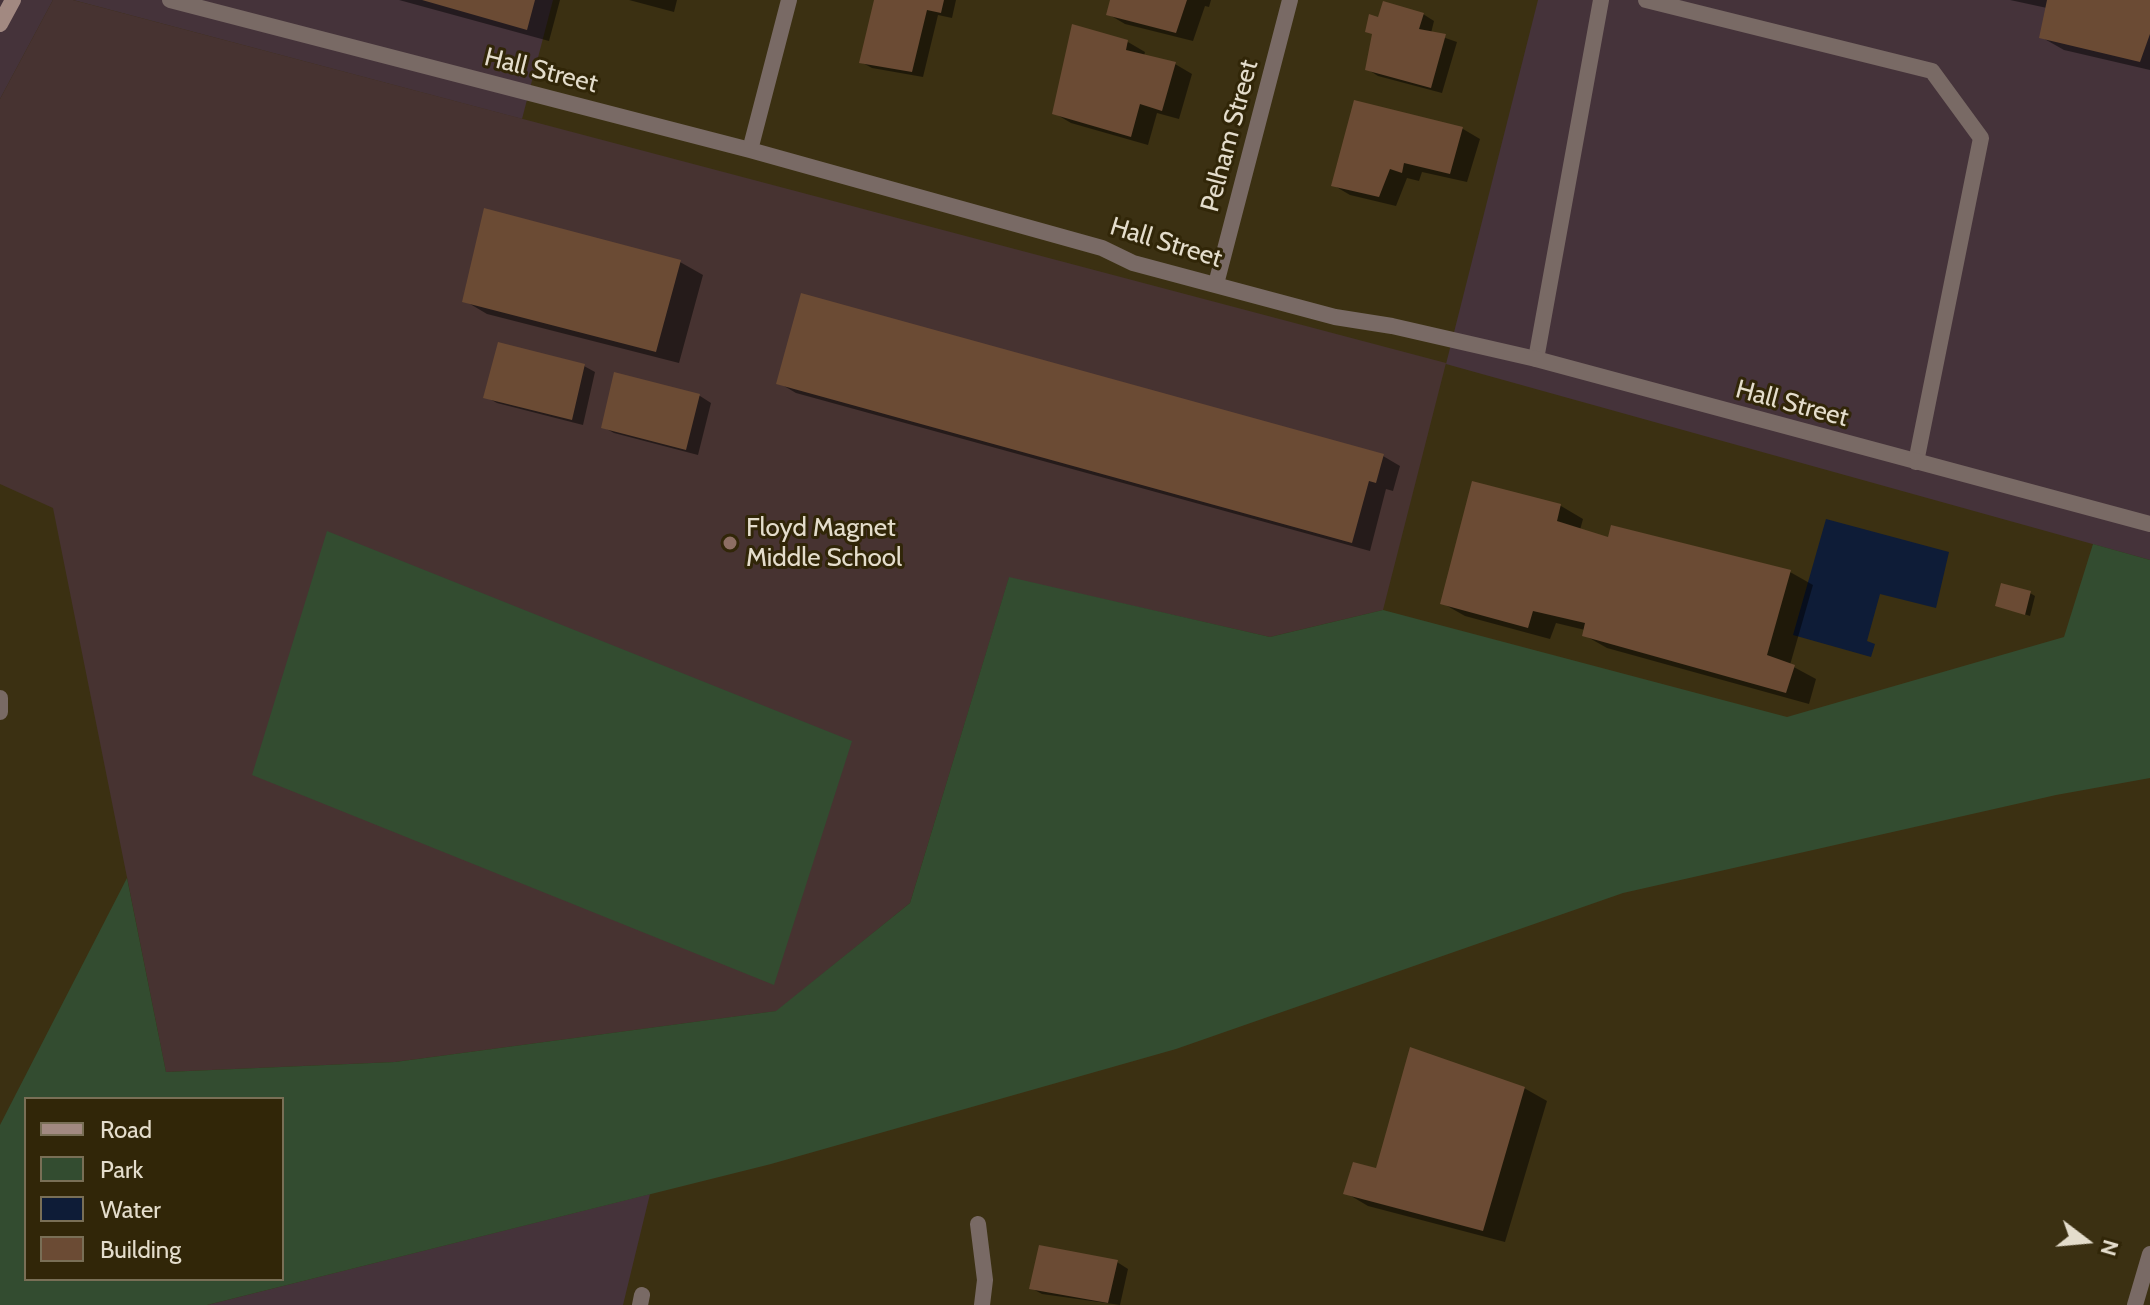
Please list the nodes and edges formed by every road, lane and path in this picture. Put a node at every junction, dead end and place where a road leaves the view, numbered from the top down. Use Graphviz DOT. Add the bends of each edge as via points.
graph roads {
  1 [pos="13,0"];
  2 [pos="170,0"];
  3 [pos="789,0"];
  4 [pos="1290,0"];
  5 [pos="1601,0"];
  6 [pos="1646,0"];
  7 [pos="0,24"];
  8 [pos="750,150"];
  9 [pos="1216,284"];
  10 [pos="1536,359"];
  11 [pos="1916,462"];
  12 [pos="2150,524"];
  13 [pos="0,698"];
  14 [pos="0,712"];
  15 [pos="978,1224"];
  16 [pos="2150,1254"];
  17 [pos="982,1305"];
  18 [pos="2135,1305"];
  1 -- 7 [label="street"];
  2 -- 8 [label="street, Hall Street"];
  3 -- 8 [label="street"];
  4 -- 9 [label="street, Pelham Street"];
  5 -- 10 [label="street"];
  6 -- 11 [label="street" via="1932,71 1981,138"];
  8 -- 9 [label="street, Hall Street"];
  9 -- 10 [label="street, Hall Street" via="1335,317"];
  10 -- 11 [label="street, Hall Street"];
  11 -- 12 [label="street, Hall Street"];
  13 -- 14 [label="street"];
  15 -- 17 [label="street" via="985,1280"];
  16 -- 18 [label="street"];
}
